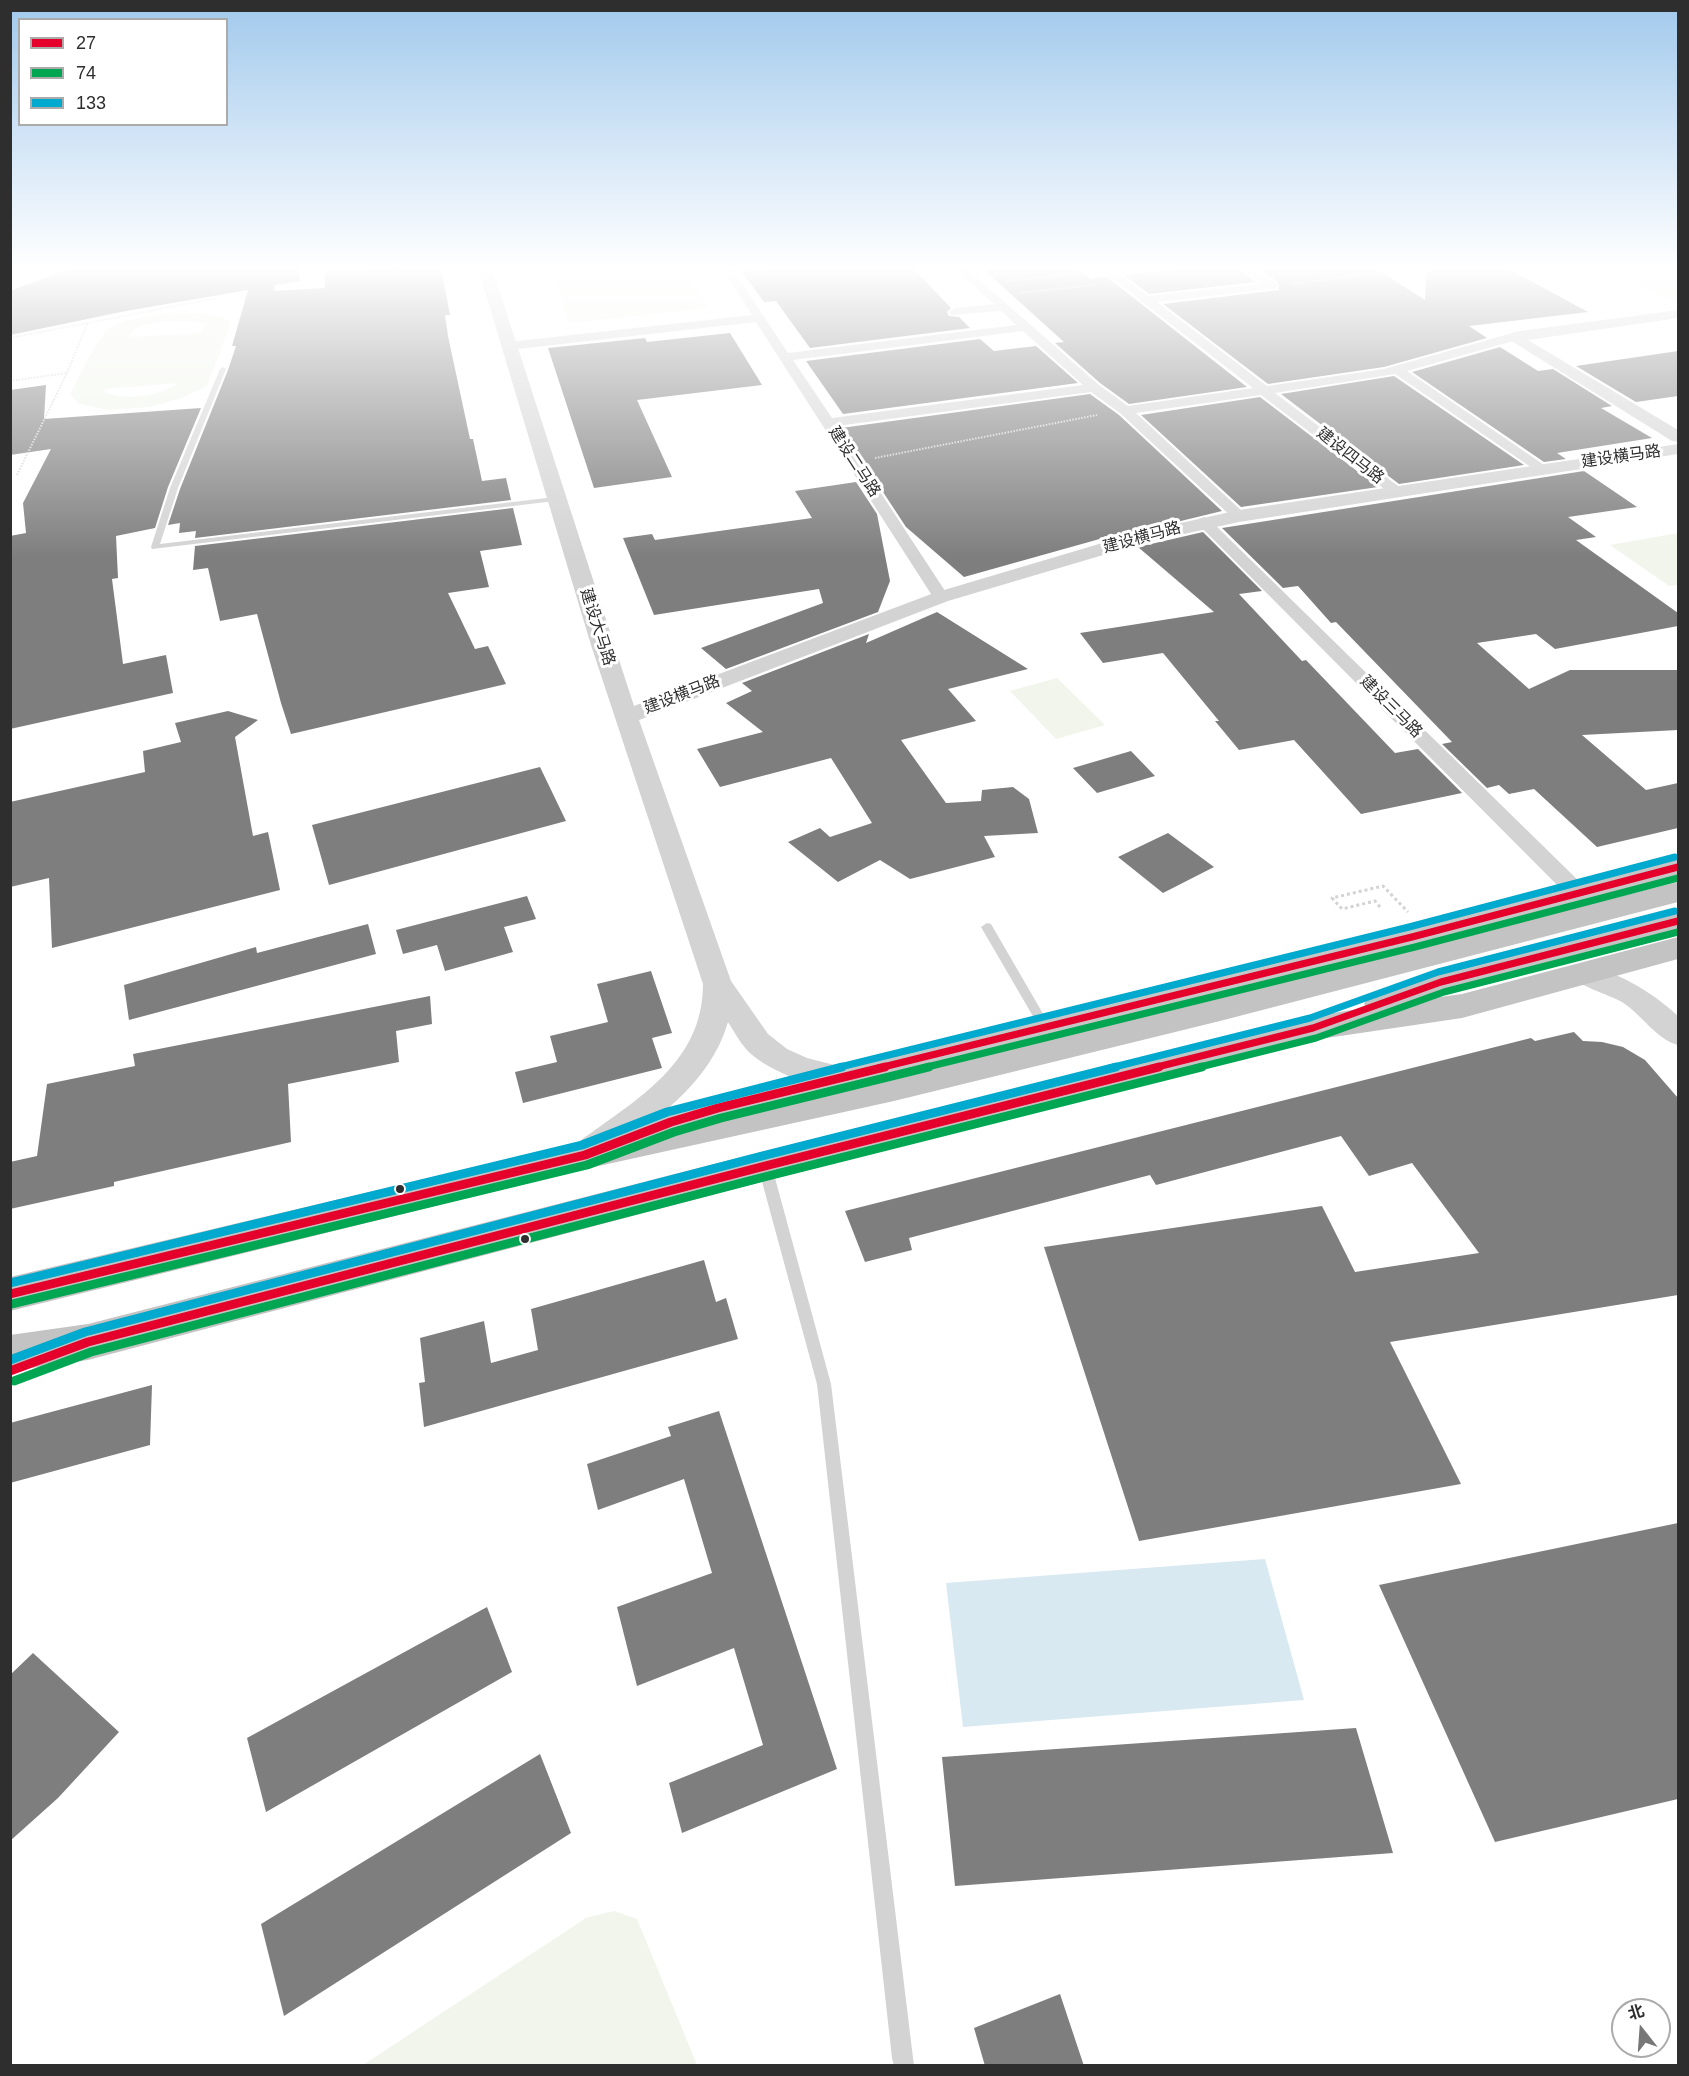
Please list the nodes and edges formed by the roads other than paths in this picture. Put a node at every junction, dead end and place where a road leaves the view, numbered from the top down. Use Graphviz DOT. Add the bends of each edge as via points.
graph roads {
  1 [pos="515,365"];
  2 [pos="790,365"];
  3 [pos="1069,365"];
  4 [pos="1233,365"];
  5 [pos="1415,365"];
  6 [pos="1559,365"];
  7 [pos="223,369"];
  8 [pos="1397,370"];
  9 [pos="1095,388"];
  10 [pos="1265,389"];
  11 [pos="1125,410"];
  12 [pos="828,423"];
  13 [pos="1678,437"];
  14 [pos="1678,448"];
  15 [pos="1543,469"];
  16 [pos="1396,492"];
  17 [pos="555,499"];
  18 [pos="1239,516"];
  19 [pos="1204,522"];
  20 [pos="941,597"];
  21 [pos="628,716"];
  22 [pos="1678,867"];
  23 [pos="1577,892"];
  24 [pos="1678,892"];
  25 [pos="1678,921"];
  26 [pos="987,927"];
  27 [pos="1678,948"];
  28 [pos="1583,974"];
  29 [pos="717,984"];
  30 [pos="1676,1026"];
  31 [pos="1045,1027"];
  32 [pos="1314,1028"];
  33 [pos="843,1078"];
  34 [pos="585,1155"];
  35 [pos="765,1166"];
  36 [pos="10,1294"];
  37 [pos="88,1342"];
  38 [pos="10,1353"];
  39 [pos="10,1364"];
  40 [pos="10,1371"];
  41 [pos="904,2066"];
  1 -- 17 [label="street, 建设大马路"];
  2 -- 12 [label="street, 建设二马路"];
  3 -- 9 [label="street"];
  4 -- 10 [label="street, 建设四马路"];
  5 -- 8 [label="street"];
  6 -- 13 [label="street"];
  7 -- 17 [label="lane" via="174,488 155,547"];
  8 -- 10 [label="street"];
  8 -- 15 [label="street"];
  9 -- 11 [label="street"];
  9 -- 12 [label="street"];
  10 -- 11 [label="street"];
  10 -- 16 [label="street, 建设四马路"];
  11 -- 18 [label="street"];
  12 -- 20 [label="street, 建设二马路"];
  14 -- 15 [label="street, 建设横马路"];
  15 -- 16 [label="street, 建设横马路"];
  16 -- 18 [label="street, 建设横马路"];
  17 -- 21 [label="street, 建设大马路"];
  18 -- 19 [label="street, 建设横马路"];
  19 -- 20 [label="street, 建设横马路"];
  19 -- 23 [label="street, 建设三马路"];
  20 -- 21 [label="street, 建设横马路"];
  21 -- 29 [label="street, 建设大马路"];
  22 -- 23 [label="main road"];
  23 -- 31 [label="main road" via="1412,937"];
  24 -- 34 [label="highway" via="1220,1010 894,1088"];
  25 -- 32 [label="highway" via="1441,981"];
  26 -- 31 [label="lane"];
  27 -- 28 [label="highway"];
  28 -- 30 [label="street" via="1614,983"];
  28 -- 32 [label="highway" via="1462,1006"];
  29 -- 33 [label="street" via="757,1042 776,1057 800,1068"];
  29 -- 34 [label="street" via="716,1011 695,1060 671,1087"];
  31 -- 33 [label="main road"];
  32 -- 35 [label="highway"];
  33 -- 34 [label="main road" via="671,1122"];
  34 -- 36 [label="highway"];
  35 -- 37 [label="highway"];
  35 -- 41 [label="lane" via="825,1384"];
  37 -- 38 [label="highway"];
  37 -- 39 [label="highway"];
  37 -- 40 [label="main road"];
}
